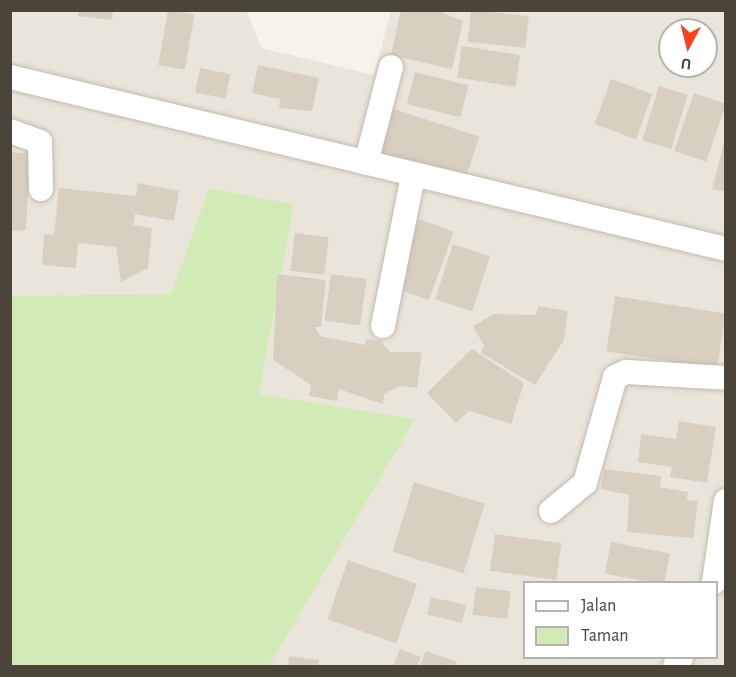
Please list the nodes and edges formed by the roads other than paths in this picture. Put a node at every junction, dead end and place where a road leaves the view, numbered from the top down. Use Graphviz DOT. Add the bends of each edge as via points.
graph roads {
  1 [pos="391,67"];
  2 [pos="10,77"];
  3 [pos="10,131"];
  4 [pos="366,163"];
  5 [pos="413,177"];
  6 [pos="41,189"];
  7 [pos="726,249"];
  8 [pos="383,327"];
  9 [pos="726,378"];
  10 [pos="726,501"];
  11 [pos="550,511"];
  12 [pos="714,581"];
  1 -- 4 [label="street"];
  2 -- 4 [label="street"];
  3 -- 6 [label="street" via="40,142"];
  4 -- 5 [label="street"];
  5 -- 7 [label="street"];
  5 -- 8 [label="street"];
  9 -- 11 [label="street" via="626,372 615,377 585,483"];
  10 -- 12 [label="street"];
}
